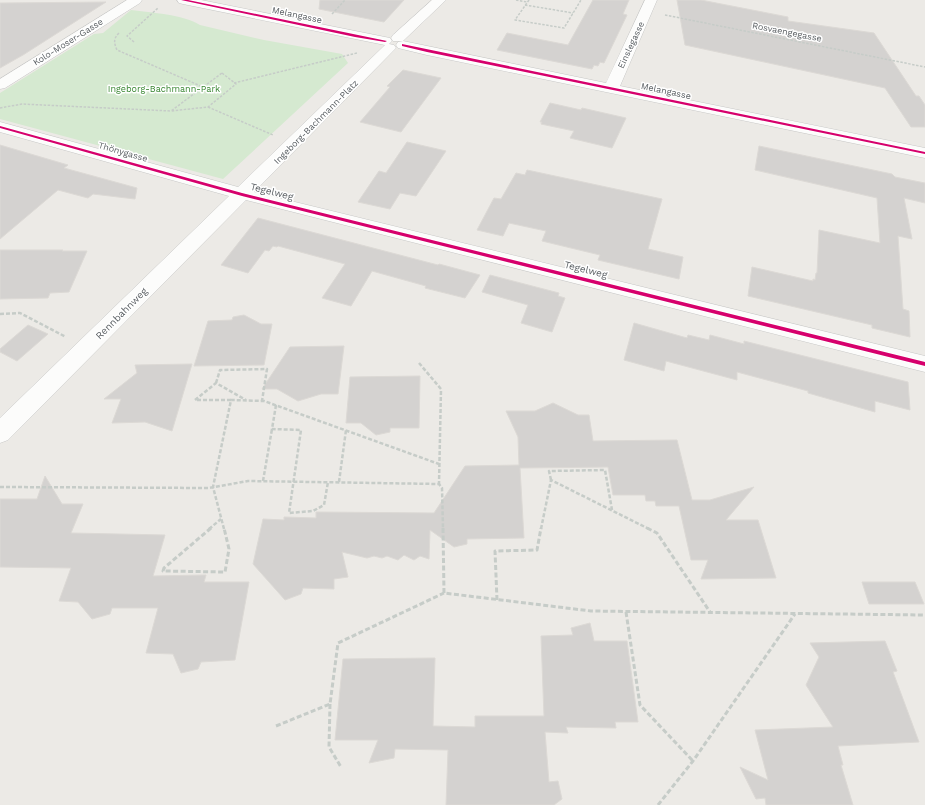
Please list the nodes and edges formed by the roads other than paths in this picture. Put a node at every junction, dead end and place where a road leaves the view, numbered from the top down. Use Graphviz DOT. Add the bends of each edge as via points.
graph roads {
  1 [pos="136,0"];
  2 [pos="183,0"];
  3 [pos="440,0"];
  4 [pos="649,6"];
  5 [pos="394,43"];
  6 [pos="0,84"];
  7 [pos="611,89"];
  8 [pos="0,127"];
  9 [pos="925,153"];
  10 [pos="242,194"];
  11 [pos="925,364"];
  12 [pos="0,433"];
  1 -- 6 [label="street, Kolo-Moser-Gasse"];
  2 -- 5 [label="street, Melangasse"];
  3 -- 5 [label="street, Ingeborg-Bachmann-Platz"];
  4 -- 7 [label="street, Einslegasse"];
  5 -- 7 [label="street, Melangasse"];
  5 -- 10 [label="street, Ingeborg-Bachmann-Platz"];
  7 -- 9 [label="street, Melangasse"];
  8 -- 10 [label="street, Thönygasse"];
  10 -- 11 [label="street, Tegelweg"];
  10 -- 12 [label="street, Rennbahnweg"];
}
